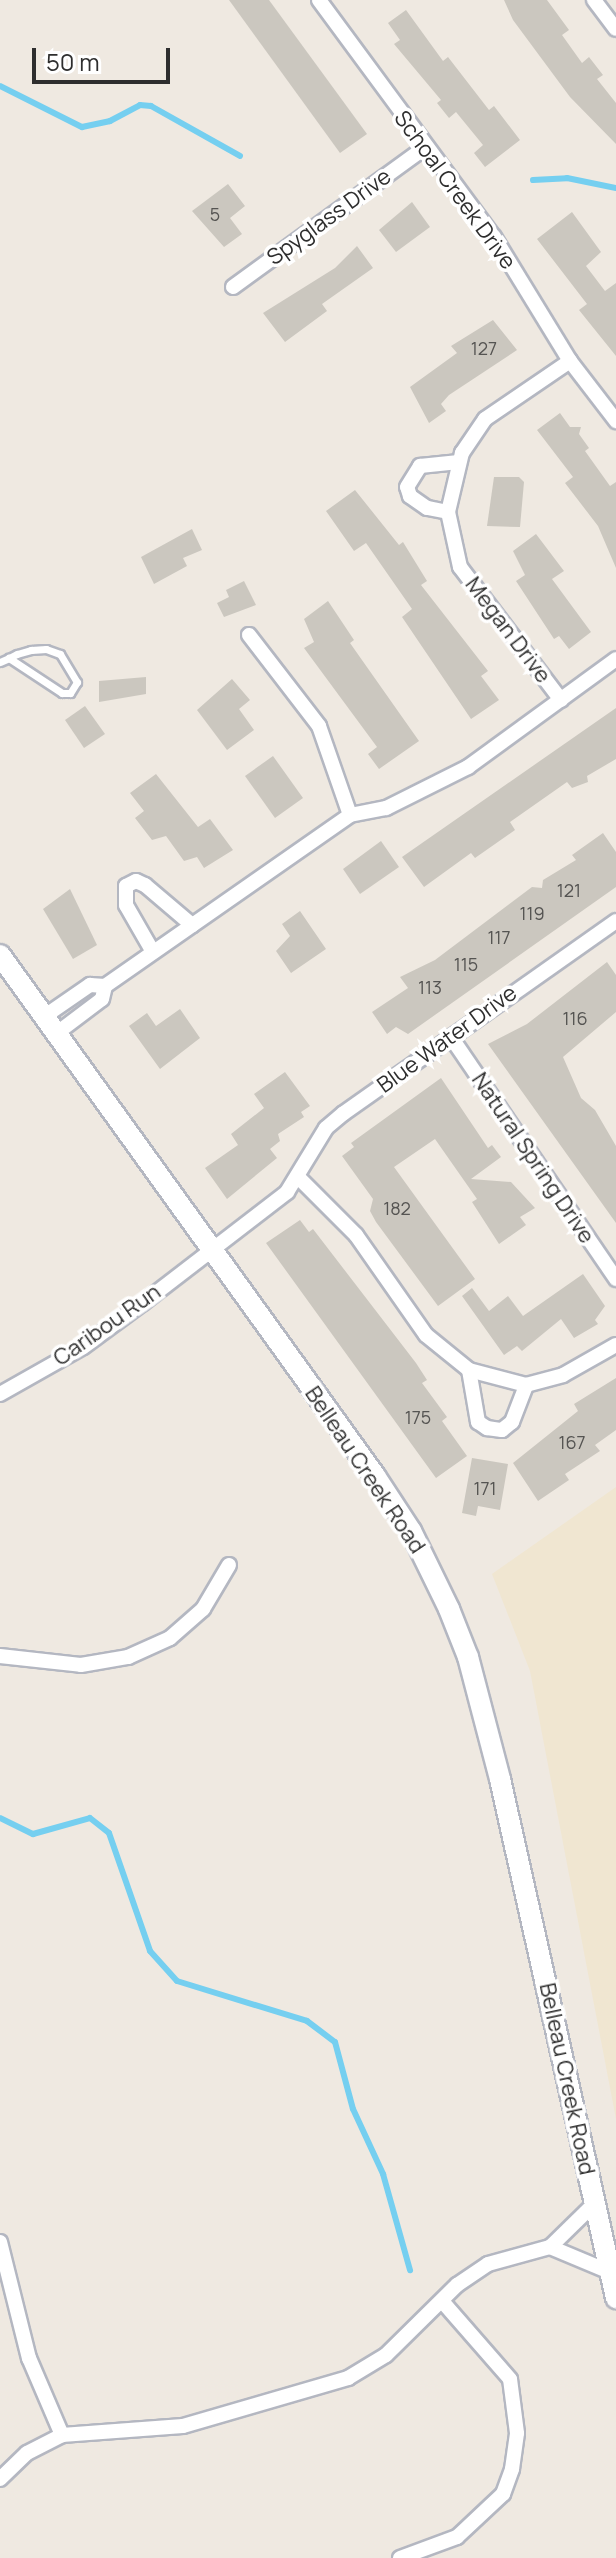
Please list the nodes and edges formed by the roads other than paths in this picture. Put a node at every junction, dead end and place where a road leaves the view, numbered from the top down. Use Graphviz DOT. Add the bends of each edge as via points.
graph roads {
  1 [pos="319,0"];
  2 [pos="594,0"];
  3 [pos="616,29"];
  4 [pos="424,148"];
  5 [pos="233,287"];
  6 [pos="570,361"];
  7 [pos="616,421"];
  8 [pos="459,462"];
  9 [pos="448,512"];
  10 [pos="249,635"];
  11 [pos="9,658"];
  12 [pos="616,659"];
  13 [pos="0,662"];
  14 [pos="561,700"];
  15 [pos="350,815"];
  16 [pos="616,921"];
  17 [pos="192,925"];
  18 [pos="153,952"];
  19 [pos="0,955"];
  20 [pos="105,986"];
  21 [pos="45,1016"];
  22 [pos="57,1033"];
  23 [pos="451,1037"];
  24 [pos="298,1177"];
  25 [pos="209,1248"];
  26 [pos="616,1279"];
  27 [pos="616,1345"];
  28 [pos="469,1370"];
  29 [pos="526,1385"];
  30 [pos="0,1394"];
  31 [pos="229,1565"];
  32 [pos="0,1656"];
  33 [pos="594,2204"];
  34 [pos="0,2242"];
  35 [pos="550,2247"];
  36 [pos="610,2272"];
  37 [pos="616,2298"];
  38 [pos="442,2301"];
  39 [pos="62,2435"];
  40 [pos="0,2479"];
  41 [pos="400,2558"];
  1 -- 4 [label="street, Schoal Creek Drive"];
  2 -- 3 [label="street"];
  4 -- 5 [label="street, Spyglass Drive"];
  4 -- 6 [label="street, Schoal Creek Drive" via="494,237"];
  6 -- 7 [label="street, Schoal Creek Drive"];
  6 -- 8 [label="street, Megan Drive" via="485,419"];
  8 -- 9 [label="street, Megan Drive"];
  8 -- 9 [label="street" via="420,466 407,487 410,496 427,508"];
  9 -- 14 [label="street, Megan Drive" via="460,567"];
  10 -- 15 [label="street" via="319,726"];
  11 -- 11 [label="lane" via="46,649 60,654 77,682 70,693 62,693"];
  11 -- 13 [label="lane"];
  12 -- 14 [label="street"];
  14 -- 15 [label="street" via="468,767 386,808"];
  15 -- 17 [label="street"];
  16 -- 23 [label="street, Blue Water Drive"];
  17 -- 18 [label="street"];
  17 -- 18 [label="street" via="145,885 136,881 126,886 126,905"];
  18 -- 20 [label="street"];
  19 -- 21 [label="main road, Belleau Creek Road"];
  20 -- 21 [label="street" via="90,985"];
  20 -- 22 [label="street" via="102,999"];
  21 -- 22 [label="main road, Belleau Creek Road"];
  22 -- 25 [label="main road, Belleau Creek Road"];
  23 -- 24 [label="street, Blue Water Drive" via="326,1128"];
  23 -- 26 [label="street, Natural Spring Drive"];
  24 -- 25 [label="street, Blue Water Drive" via="287,1192"];
  24 -- 28 [label="street" via="356,1235 426,1335"];
  25 -- 30 [label="street, Caribou Run" via="83,1347"];
  25 -- 33 [label="main road, Belleau Creek Road" via="375,1476 411,1531 449,1609 468,1657 500,1779"];
  27 -- 29 [label="street" via="563,1375"];
  28 -- 29 [label="street"];
  28 -- 29 [label="street" via="478,1422 487,1428 502,1430 512,1422"];
  31 -- 32 [label="street" via="192,1619 170,1638 128,1657 81,1665"];
  33 -- 35 [label="street"];
  33 -- 36 [label="main road, Belleau Creek Road"];
  34 -- 39 [label="street" via="29,2358"];
  35 -- 36 [label="street"];
  35 -- 38 [label="street" via="488,2264"];
  36 -- 37 [label="main road, Belleau Creek Road"];
  38 -- 39 [label="street" via="386,2355 348,2378 183,2426"];
  38 -- 41 [label="street" via="510,2379 517,2433 512,2469 503,2494 457,2537"];
  39 -- 40 [label="street" via="27,2453"];
}
